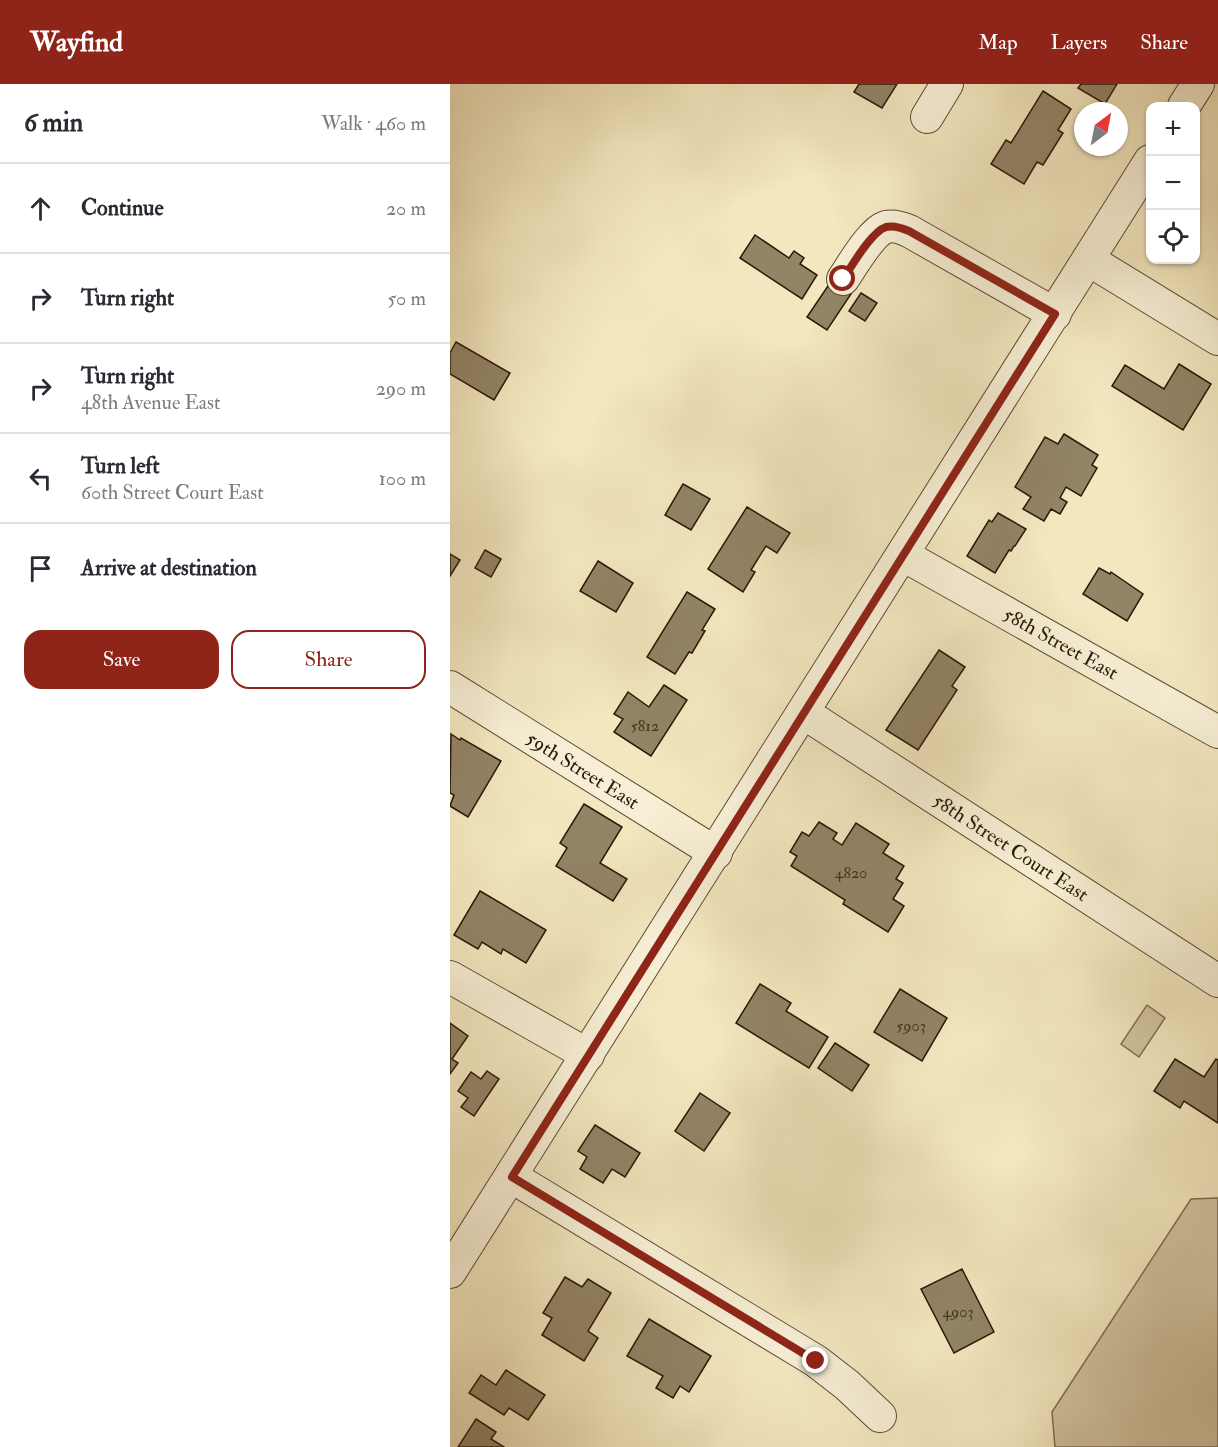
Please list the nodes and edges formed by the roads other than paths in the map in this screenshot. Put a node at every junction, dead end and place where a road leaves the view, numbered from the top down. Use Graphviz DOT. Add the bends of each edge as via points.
graph roads {
  1 [pos="947,84"];
  2 [pos="1198,84"];
  3 [pos="1187,102"];
  4 [pos="927,117"];
  5 [pos="1146,167"];
  6 [pos="1089,260"];
  7 [pos="843,279"];
  8 [pos="1055,314"];
  9 [pos="1218,339"];
  10 [pos="903,555"];
  11 [pos="450,687"];
  12 [pos="804,713"];
  13 [pos="1218,732"];
  14 [pos="716,852"];
  15 [pos="450,977"];
  16 [pos="1218,981"];
  17 [pos="588,1054"];
  18 [pos="512,1177"];
  19 [pos="450,1272"];
  20 [pos="880,1416"];
  1 -- 4 [label="street"];
  2 -- 3 [label="street"];
  5 -- 6 [label="street"];
  6 -- 8 [label="street"];
  6 -- 9 [label="street"];
  7 -- 8 [label="street" via="875,234 896,226"];
  8 -- 10 [label="street"];
  10 -- 12 [label="street"];
  10 -- 13 [label="street, 58th Street East"];
  11 -- 14 [label="street, 59th Street East"];
  12 -- 14 [label="street"];
  12 -- 16 [label="street, 58th Street Court East"];
  14 -- 17 [label="street"];
  15 -- 17 [label="street"];
  17 -- 18 [label="street"];
  18 -- 19 [label="street"];
  18 -- 20 [label="street" via="816,1361"];
}
